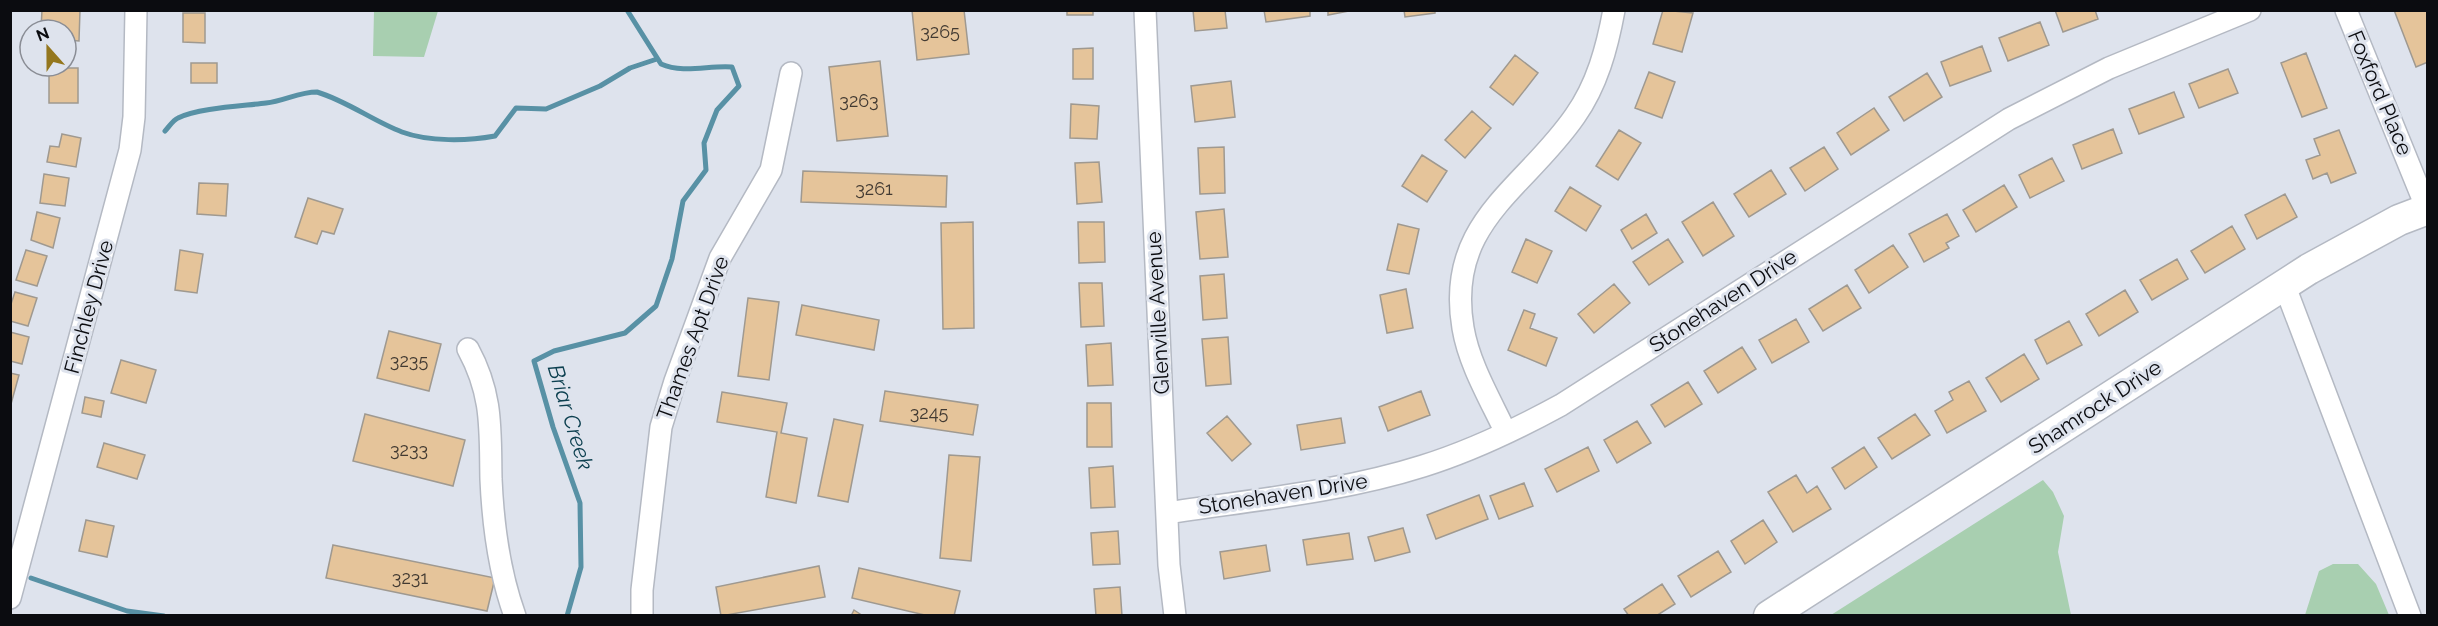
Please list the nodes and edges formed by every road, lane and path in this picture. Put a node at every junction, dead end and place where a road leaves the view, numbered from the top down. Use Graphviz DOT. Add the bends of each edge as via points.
graph roads {
  1 [pos="136,10"];
  2 [pos="1145,10"];
  3 [pos="1614,10"];
  4 [pos="2250,10"];
  5 [pos="2346,10"];
  6 [pos="791,73"];
  7 [pos="2427,209"];
  8 [pos="2284,284"];
  9 [pos="468,349"];
  10 [pos="1506,433"];
  11 [pos="1167,513"];
  12 [pos="10,598"];
  13 [pos="515,615"];
  14 [pos="642,615"];
  15 [pos="1175,615"];
  16 [pos="1769,615"];
  17 [pos="2410,615"];
  1 -- 12 [label="street, Finchley Drive" via="130,150"];
  2 -- 11 [label="street, Glenville Avenue"];
  3 -- 10 [label="street" via="1609,41 1588,96 1566,129 1487,215 1464,268 1460,299 1463,329 1474,364"];
  4 -- 10 [label="street, Stonehaven Drive" via="2109,68 2009,119 1561,405"];
  5 -- 7 [label="street, Foxford Place"];
  6 -- 14 [label="street, Thames Apt Drive" via="771,170 720,258 661,427"];
  7 -- 8 [label="street, Shamrock Drive" via="2346,247"];
  8 -- 16 [label="street, Shamrock Drive"];
  8 -- 17 [label="street"];
  9 -- 13 [label="street" via="480,370 491,417 495,540"];
  10 -- 11 [label="street, Stonehaven Drive" via="1462,453 1394,475"];
  11 -- 15 [label="street, Glenville Avenue"];
}
